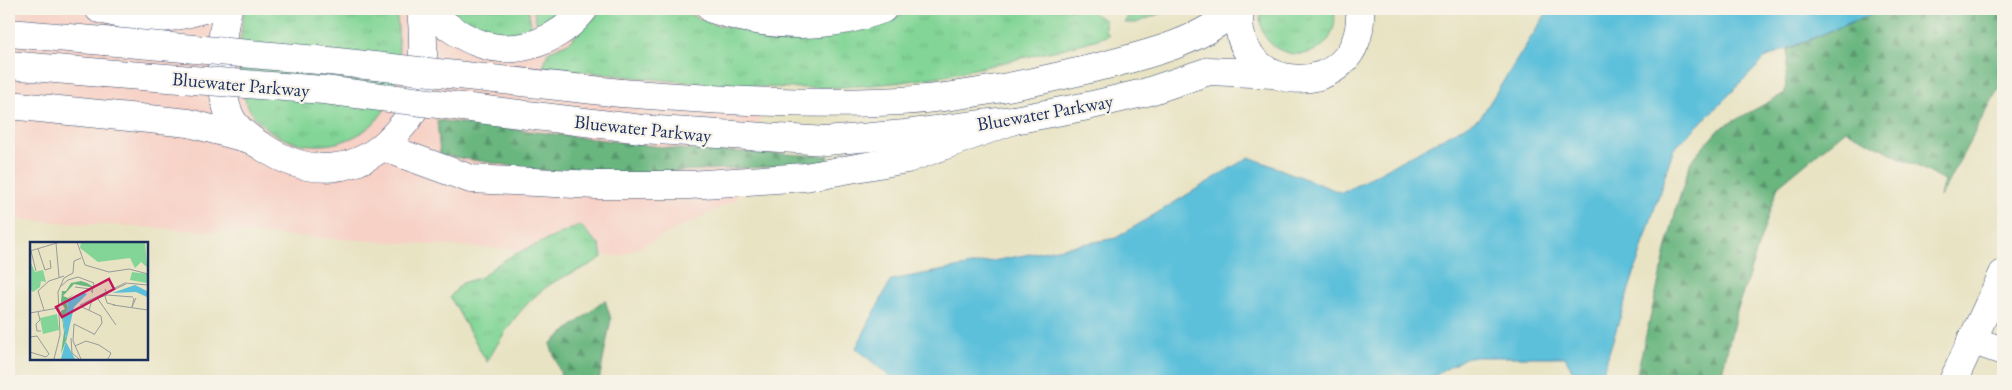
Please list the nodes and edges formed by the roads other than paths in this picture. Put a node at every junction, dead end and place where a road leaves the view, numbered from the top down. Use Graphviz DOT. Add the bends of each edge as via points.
graph roads {
  1 [pos="99,9"];
  2 [pos="204,9"];
  3 [pos="228,9"];
  4 [pos="421,9"];
  5 [pos="426,9"];
  6 [pos="584,9"];
  7 [pos="712,9"];
  8 [pos="883,9"];
  9 [pos="1238,9"];
  10 [pos="1365,14"];
  11 [pos="9,32"];
  12 [pos="9,65"];
  13 [pos="1273,74"];
  14 [pos="9,105"];
  15 [pos="1014,120"];
  16 [pos="249,139"];
  17 [pos="383,147"];
  18 [pos="2003,274"];
  19 [pos="1971,340"];
  20 [pos="2003,351"];
  21 [pos="1953,381"];
  1 -- 2 [label="street" via="140,19 173,19"];
  3 -- 16 [label="street" via="222,28 222,89 233,122"];
  4 -- 17 [label="street" via="423,25 418,96 407,120"];
  5 -- 6 [label="street" via="467,38 480,44 506,48 526,46 552,37"];
  7 -- 8 [label="street" via="749,20 792,25 842,21"];
  9 -- 11 [label="street, Bluewater Parkway, bridge" via="1204,32 1153,52 1078,72 969,92 851,103 720,100 622,93 329,61"];
  9 -- 13 [label="street" via="1243,42 1250,55"];
  10 -- 13 [label="street" via="1350,54 1336,68 1324,75 1299,80"];
  12 -- 15 [label="street, Bluewater Parkway, bridge" via="324,90 642,130 826,141"];
  13 -- 15 [label="street, Bluewater Parkway" via="1209,71 1147,92"];
  14 -- 16 [label="street" via="189,122"];
  15 -- 17 [label="street" via="907,159 805,176 689,185 597,185 470,179"];
  16 -- 17 [label="street" via="287,162 322,168 353,163"];
  18 -- 19 [label="street"];
  19 -- 20 [label="street"];
  19 -- 21 [label="street"];
}
